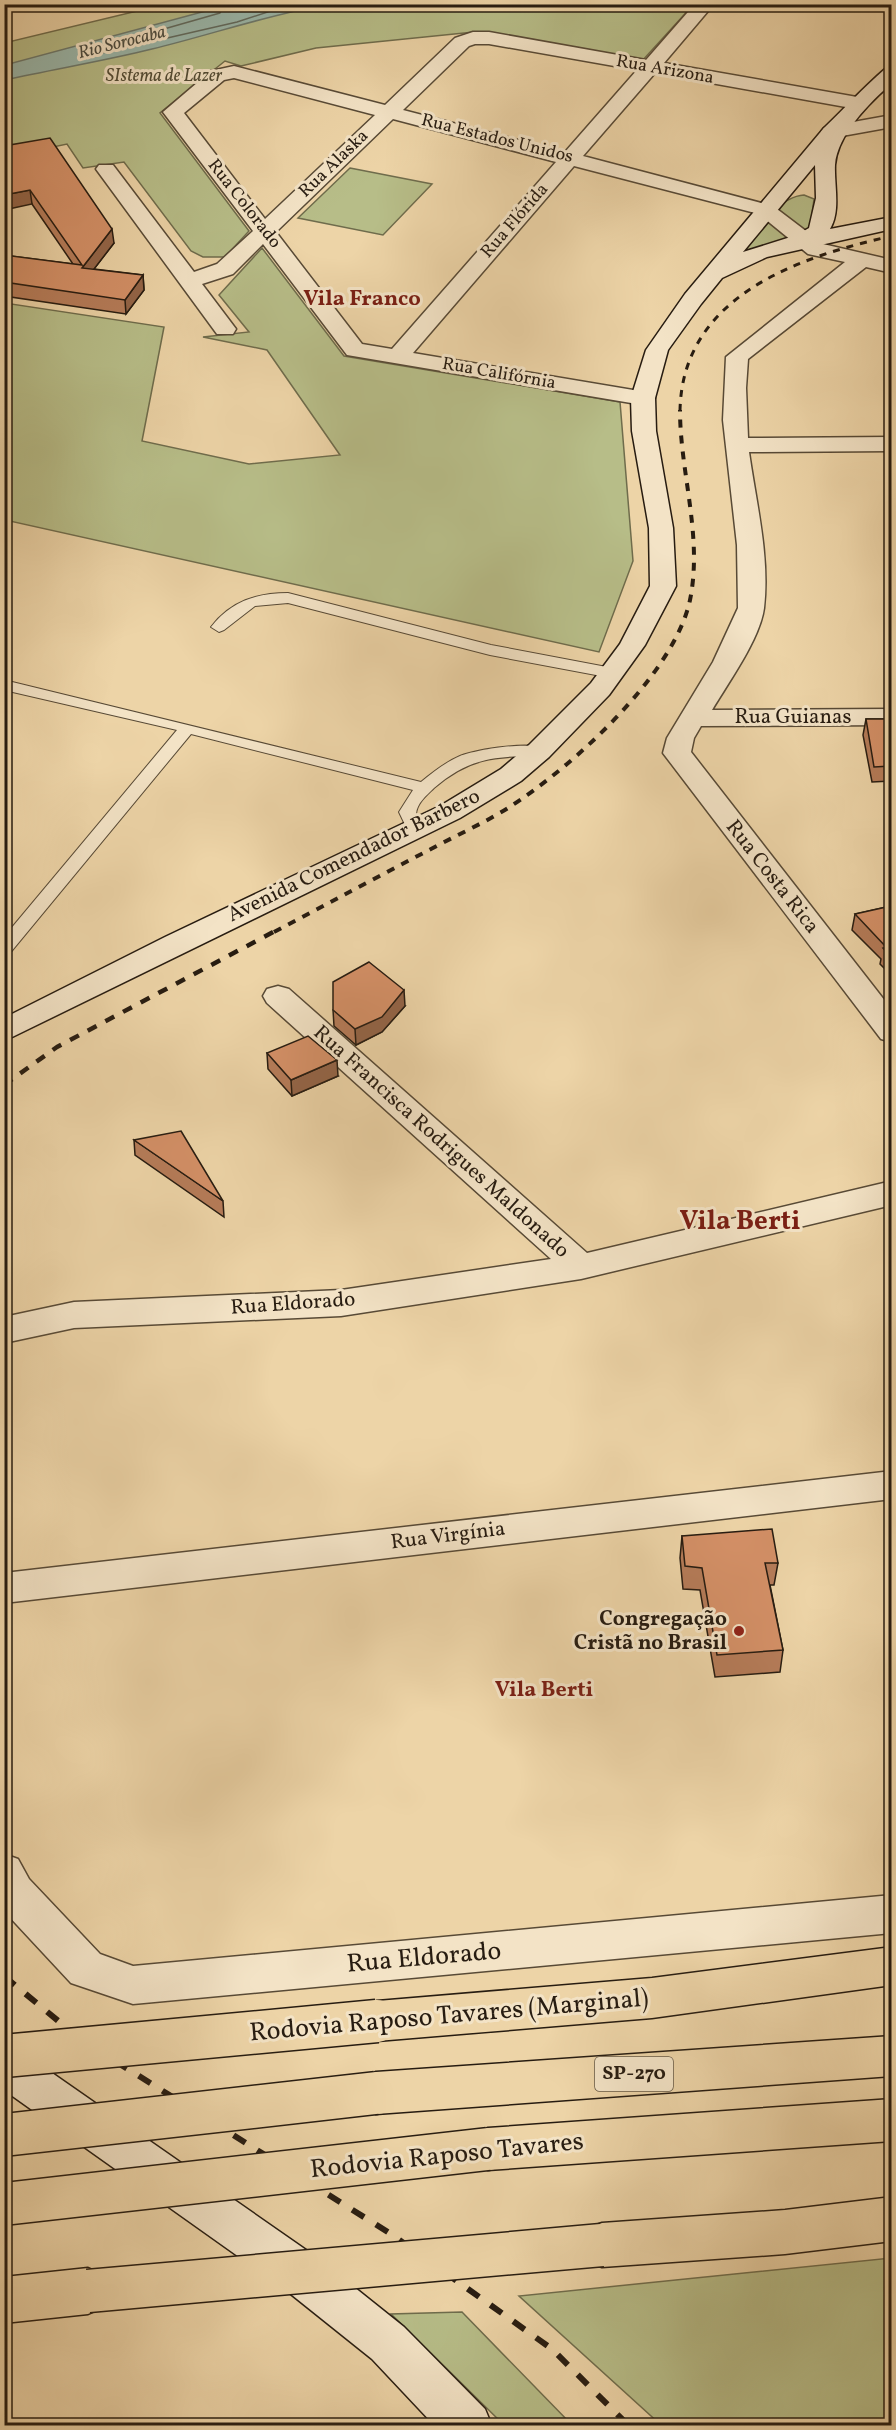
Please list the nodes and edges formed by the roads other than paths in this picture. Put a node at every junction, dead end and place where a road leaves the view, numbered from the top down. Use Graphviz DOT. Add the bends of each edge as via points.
graph roads {
  1 [pos="705,4"];
  2 [pos="473,38"];
  3 [pos="650,67"];
  4 [pos="226,72"];
  5 [pos="891,73"];
  6 [pos="390,112"];
  7 [pos="844,121"];
  8 [pos="891,121"];
  9 [pos="570,158"];
  10 [pos="106,169"];
  11 [pos="773,202"];
  12 [pos="826,202"];
  13 [pos="891,223"];
  14 [pos="265,230"];
  15 [pos="805,240"];
  16 [pos="862,259"];
  17 [pos="891,267"];
  18 [pos="710,278"];
  19 [pos="189,281"];
  20 [pos="225,329"];
  21 [pos="355,350"];
  22 [pos="397,357"];
  23 [pos="643,398"];
  24 [pos="891,444"];
  25 [pos="736,445"];
  26 [pos="219,627"];
  27 [pos="612,673"];
  28 [pos="4,685"];
  29 [pos="891,717"];
  30 [pos="694,718"];
  31 [pos="187,728"];
  32 [pos="539,751"];
  33 [pos="423,788"];
  34 [pos="415,829"];
  35 [pos="4,949"];
  36 [pos="278,996"];
  37 [pos="4,1031"];
  38 [pos="891,1032"];
  39 [pos="891,1193"];
  40 [pos="581,1267"];
  41 [pos="4,1330"];
  42 [pos="891,1485"];
  43 [pos="4,1588"];
  44 [pos="4,1872"];
  45 [pos="891,1914"];
  46 [pos="891,1966"];
  47 [pos="891,1987"];
  48 [pos="652,1998"];
  49 [pos="4,2056"];
  50 [pos="891,2056"];
  51 [pos="4,2064"];
  52 [pos="891,2120"];
  53 [pos="4,2135"];
  54 [pos="4,2204"];
  55 [pos="891,2219"];
  56 [pos="4,2301"];
  57 [pos="468,2426"];
  1 -- 3 [label="street, Rua Flórida"];
  2 -- 3 [label="street, Rua Arizona"];
  2 -- 6 [label="street, Rua Alaska" via="462,42"];
  3 -- 7 [label="street, Rua Arizona"];
  3 -- 9 [label="street, Rua Flórida"];
  4 -- 6 [label="street, Rua Estados Unidos"];
  4 -- 14 [label="street, Rua Colorado" via="173,112"];
  5 -- 7 [label="street, Avenida Comendador Barbero"];
  6 -- 9 [label="street, Rua Estados Unidos"];
  6 -- 14 [label="street, Rua Alaska"];
  7 -- 8 [label="street"];
  7 -- 11 [label="street, Avenida Comendador Barbero"];
  7 -- 12 [label="street, Avenida Comendador Barbero" via="825,163"];
  9 -- 11 [label="street, Rua Estados Unidos"];
  9 -- 22 [label="street, Rua Flórida"];
  10 -- 19 [label="street"];
  11 -- 12 [label="street" via="806,193"];
  11 -- 15 [label="street"];
  11 -- 18 [label="street, Avenida Comendador Barbero"];
  12 -- 15 [label="street, Avenida Comendador Barbero" via="823,223"];
  13 -- 15 [label="street"];
  14 -- 19 [label="street, Rua Alaska" via="225,269"];
  14 -- 21 [label="street, Rua Colorado"];
  15 -- 16 [label="street" via="816,249"];
  15 -- 18 [label="street, Avenida Comendador Barbero" via="759,252"];
  16 -- 17 [label="street"];
  16 -- 25 [label="street, Rua Costa Rica" via="737,357 732,391"];
  18 -- 23 [label="street, Avenida Comendador Barbero" via="657,350"];
  19 -- 20 [label="street"];
  21 -- 22 [label="street, Rua Califórnia"];
  22 -- 23 [label="street, Rua Califórnia"];
  23 -- 27 [label="street, Avenida Comendador Barbero" via="644,431 661,528 663,586 632,645"];
  24 -- 25 [label="street"];
  25 -- 30 [label="street, Rua Costa Rica" via="750,557 751,610"];
  26 -- 27 [label="lane" via="247,602 266,597 288,598 490,650"];
  27 -- 32 [label="street, Avenida Comendador Barbero"];
  28 -- 31 [label="lane"];
  29 -- 30 [label="street, Rua Guianas"];
  30 -- 38 [label="street, Rua Costa Rica" via="678,739 677,753"];
  31 -- 33 [label="lane"];
  31 -- 35 [label="lane"];
  32 -- 33 [label="lane" via="507,751 467,758"];
  32 -- 34 [label="street, Avenida Comendador Barbero" via="511,775"];
  33 -- 34 [label="lane" via="409,805 407,814"];
  34 -- 37 [label="street, Avenida Comendador Barbero"];
  36 -- 40 [label="street, Rua Francisca Rodrigues Maldonado"];
  39 -- 40 [label="street, Rua Francisca Rodrigues Maldonado"];
  40 -- 41 [label="street, Rua Eldorado" via="341,1303 74,1315"];
  42 -- 43 [label="street, Rua Virgínia"];
  44 -- 45 [label="street, Rua Eldorado" via="14,1892 86,1969 133,1985"];
  46 -- 48 [label="highway, Rodovia Raposo Tavares (Marginal)"];
  47 -- 48 [label="highway"];
  48 -- 49 [label="highway, Rodovia Raposo Tavares (Marginal), bridge"];
  50 -- 53 [label="highway, SP-270, bridge" via="376,2093"];
  51 -- 57 [label="street" via="303,2275 388,2343"];
  52 -- 54 [label="highway, Rodovia Raposo Tavares, bridge" via="488,2149"];
  55 -- 56 [label="highway, bridge" via="784,2232 602,2245"];
}
